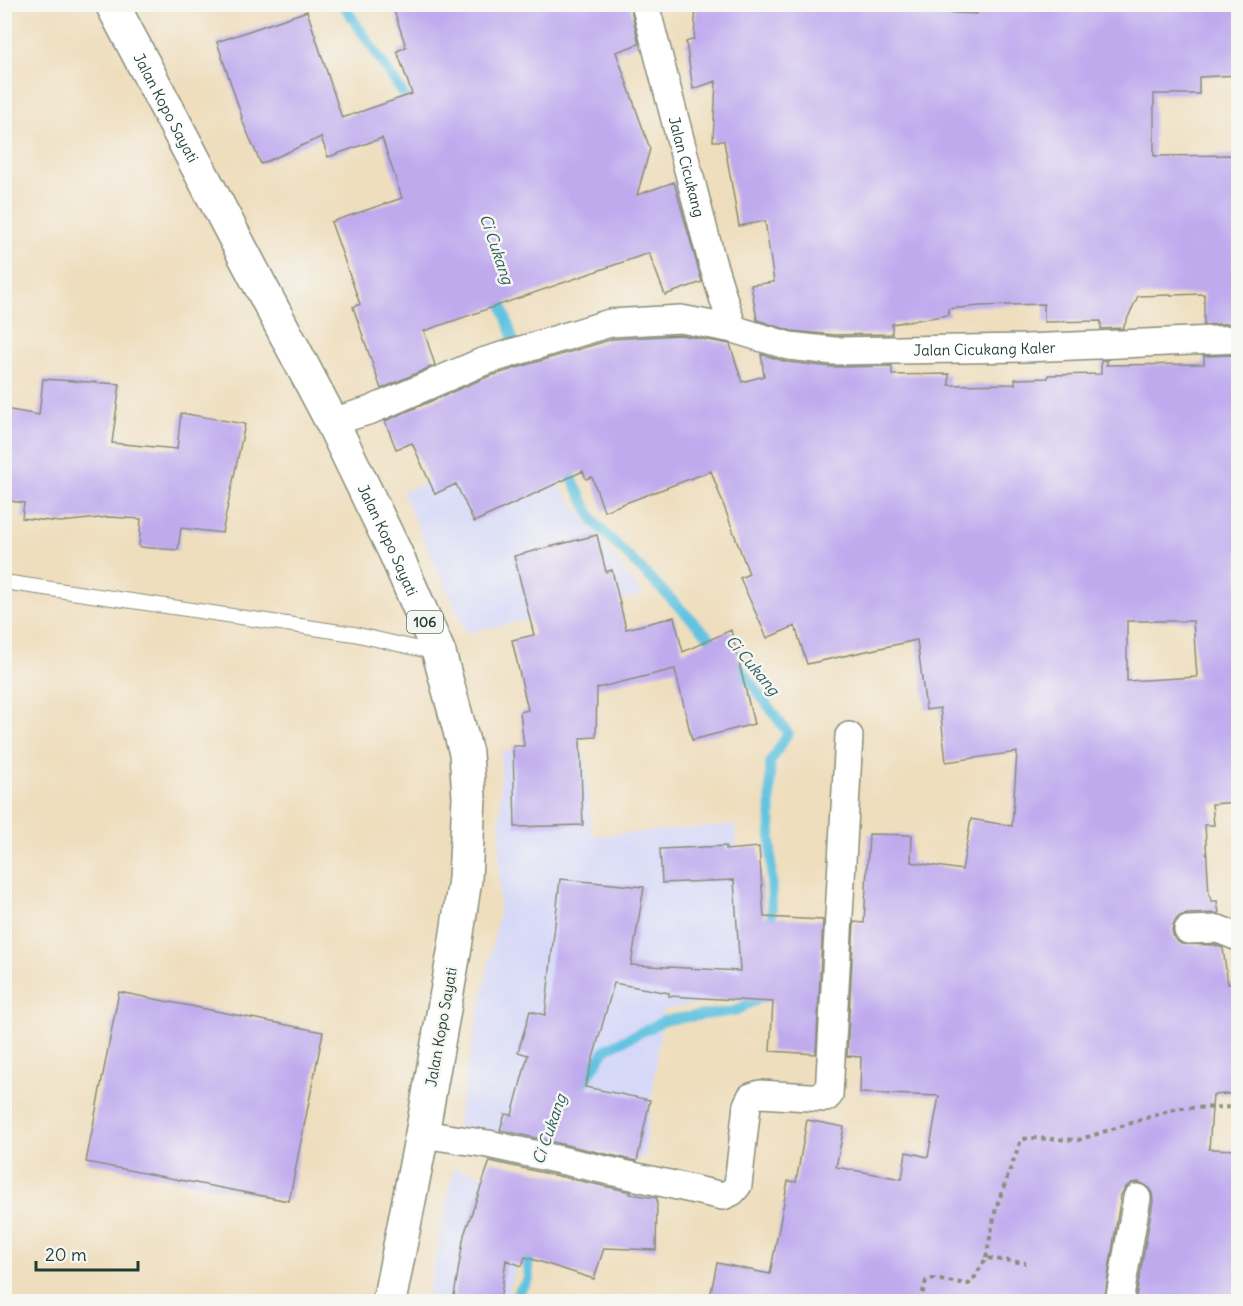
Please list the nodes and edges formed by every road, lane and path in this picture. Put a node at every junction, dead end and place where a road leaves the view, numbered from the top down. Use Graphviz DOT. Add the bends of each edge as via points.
graph roads {
  1 [pos="112,4"];
  2 [pos="645,4"];
  3 [pos="733,329"];
  4 [pos="1239,339"];
  5 [pos="332,422"];
  6 [pos="4,582"];
  7 [pos="439,653"];
  8 [pos="849,736"];
  9 [pos="1188,930"];
  10 [pos="1239,936"];
  11 [pos="1239,1107"];
  12 [pos="422,1134"];
  13 [pos="1137,1198"];
  14 [pos="986,1258"];
  15 [pos="1026,1263"];
  16 [pos="389,1302"];
  17 [pos="920,1302"];
  18 [pos="1119,1302"];
  1 -- 5 [label="main road, Jalan Kopo Sayati / 106"];
  2 -- 3 [label="street, Jalan Cicukang"];
  3 -- 4 [label="street, Jalan Cicukang Kaler" via="789,346 834,351"];
  3 -- 5 [label="street, Jalan Cicukang Kaler" via="681,319 610,322 482,362 371,410"];
  5 -- 7 [label="main road, Jalan Kopo Sayati / 106"];
  6 -- 7 [label="lane" via="354,634"];
  7 -- 12 [label="main road, Jalan Kopo Sayati / 106" via="466,753 469,797 463,891"];
  8 -- 12 [label="street" via="830,1092 828,1097 751,1097 738,1185 732,1192 723,1196 488,1144"];
  9 -- 10 [label="street" via="1218,929"];
  11 -- 14 [label="path" via="1178,1108 1078,1140 1021,1140 996,1208"];
  12 -- 16 [label="main road, Jalan Kopo Sayati / 106"];
  13 -- 18 [label="street"];
  14 -- 15 [label="path"];
  14 -- 17 [label="path" via="968,1284 926,1281"];
}
